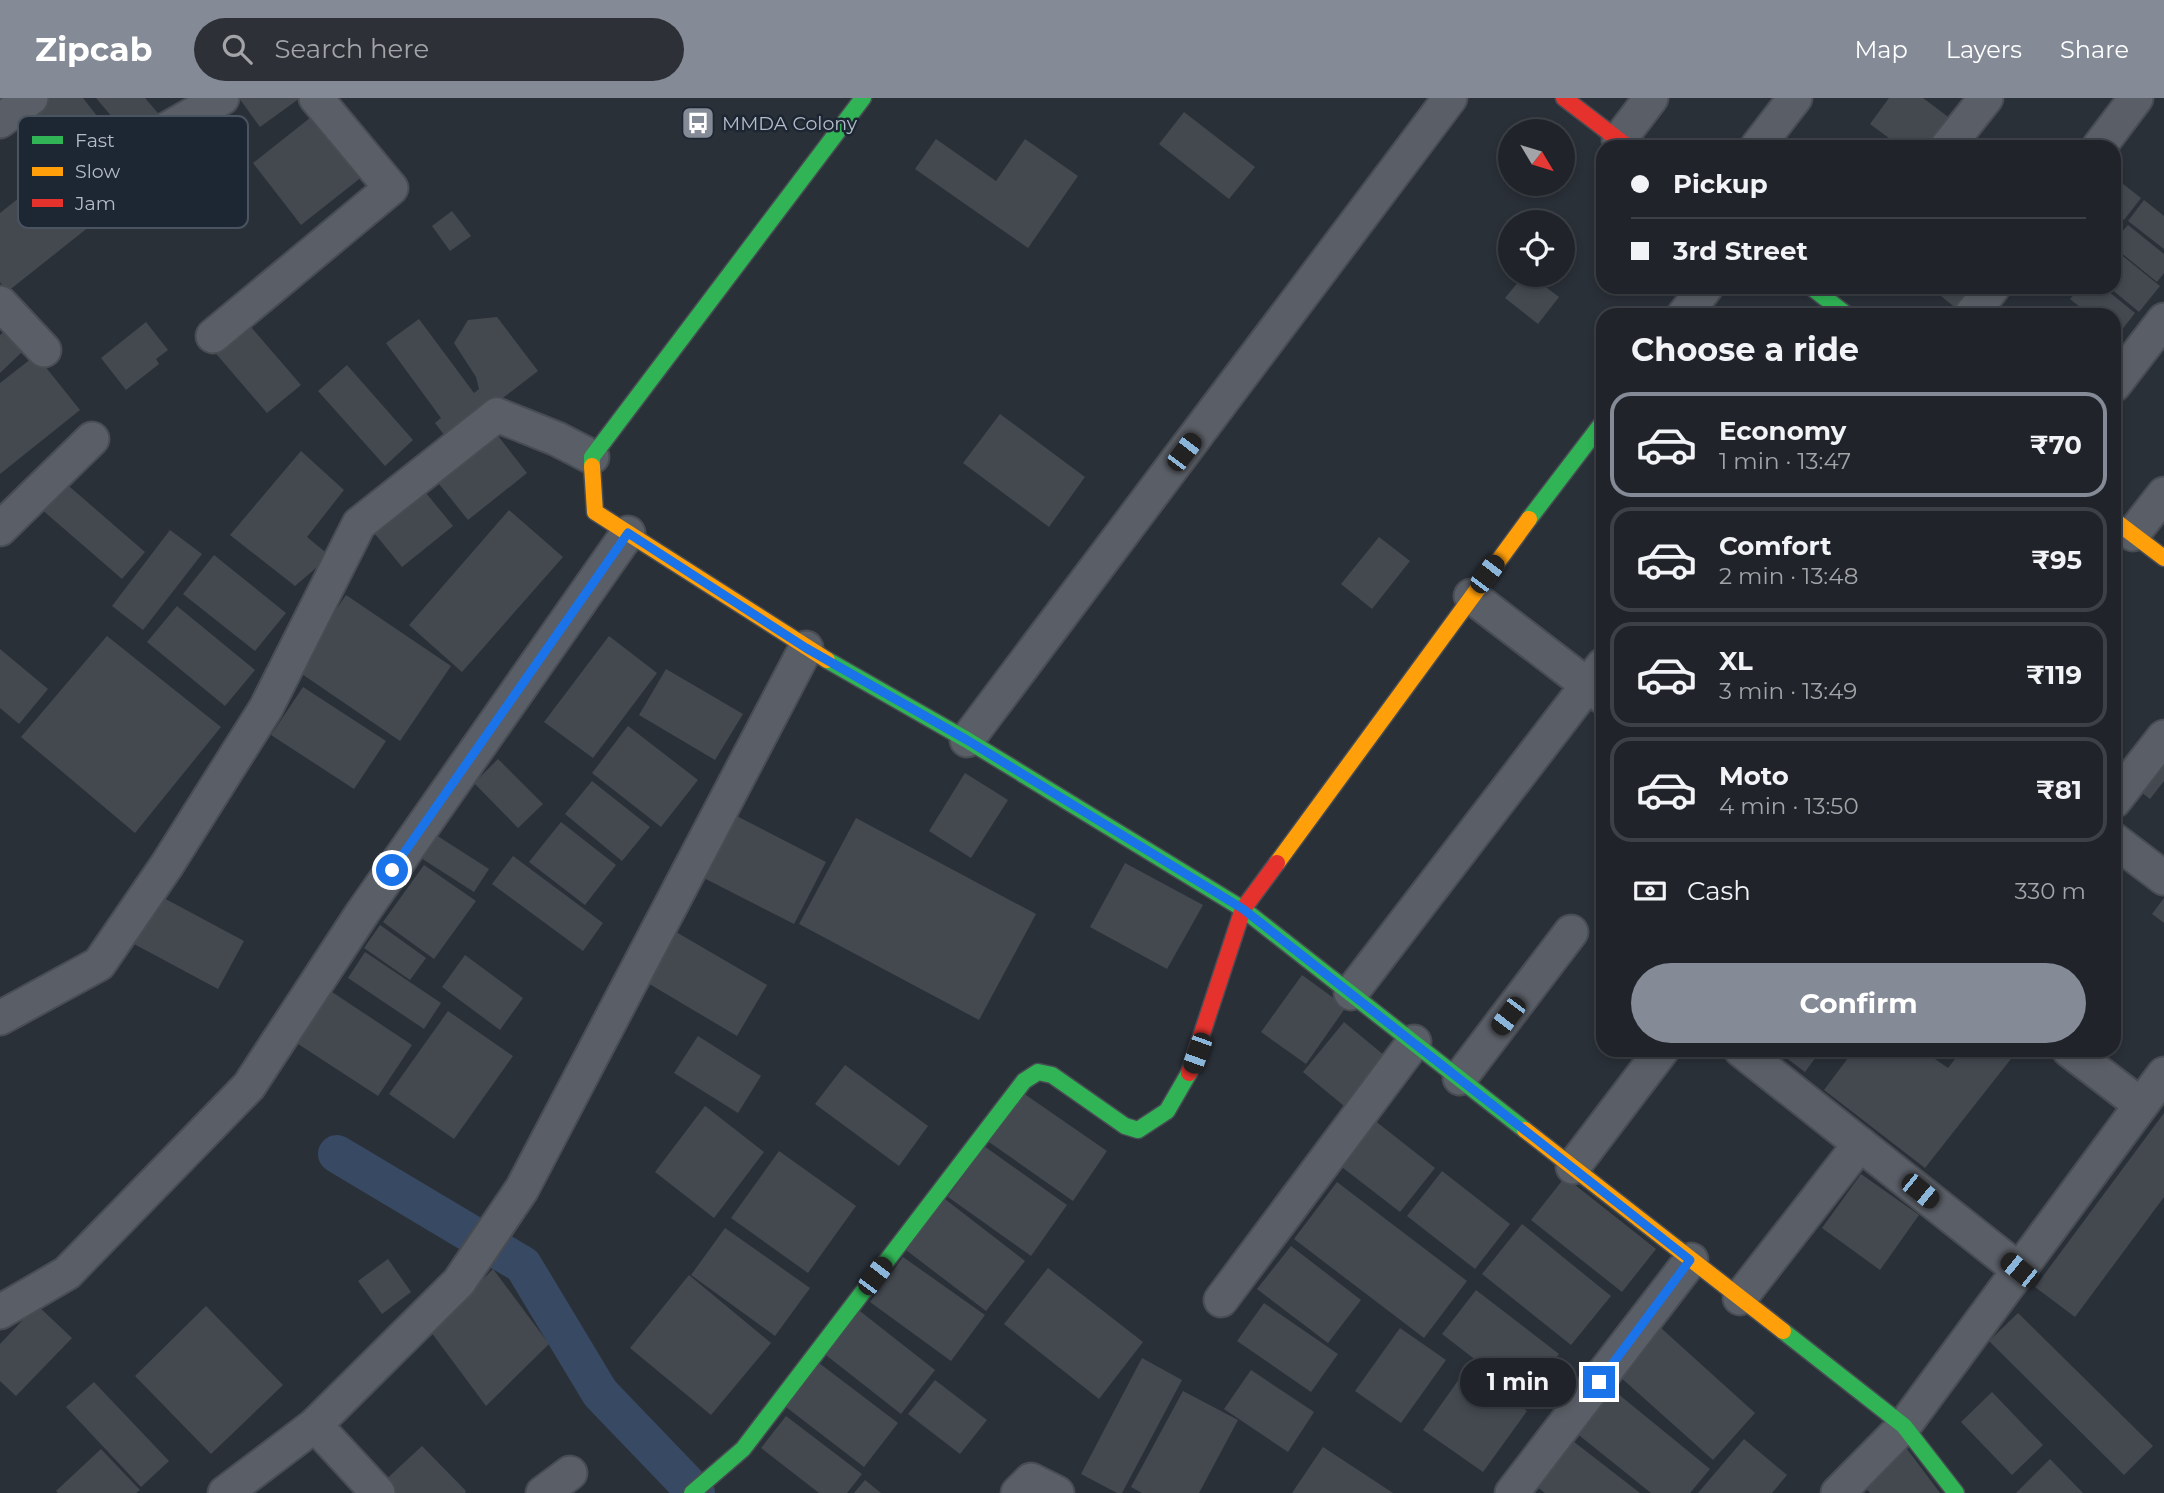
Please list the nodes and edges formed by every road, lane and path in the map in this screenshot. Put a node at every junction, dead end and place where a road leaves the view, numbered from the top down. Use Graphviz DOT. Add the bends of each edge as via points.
graph roads {
  1 [pos="31,98"];
  2 [pos="222,98"];
  3 [pos="316,98"];
  4 [pos="863,98"];
  5 [pos="1450,98"];
  6 [pos="1564,98"];
  7 [pos="1651,98"];
  8 [pos="1795,98"];
  9 [pos="1986,98"];
  10 [pos="2120,104"];
  11 [pos="190,116"];
  12 [pos="0,121"];
  13 [pos="1618,140"];
  14 [pos="1625,140"];
  15 [pos="1762,140"];
  16 [pos="1953,140"];
  17 [pos="2102,140"];
  18 [pos="1700,294"];
  19 [pos="1820,294"];
  20 [pos="1988,294"];
  21 [pos="0,303"];
  22 [pos="1690,308"];
  23 [pos="1838,308"];
  24 [pos="1976,308"];
  25 [pos="2164,320"];
  26 [pos="213,335"];
  27 [pos="44,350"];
  28 [pos="2121,376"];
  29 [pos="1596,431"];
  30 [pos="92,439"];
  31 [pos="592,457"];
  32 [pos="2164,494"];
  33 [pos="2124,527"];
  34 [pos="0,529"];
  35 [pos="628,533"];
  36 [pos="2164,558"];
  37 [pos="1471,596"];
  38 [pos="806,648"];
  39 [pos="1596,681"];
  40 [pos="1596,685"];
  41 [pos="2164,737"];
  42 [pos="967,740"];
  43 [pos="2121,792"];
  44 [pos="2121,845"];
  45 [pos="2164,878"];
  46 [pos="1243,909"];
  47 [pos="1571,932"];
  48 [pos="1351,993"];
  49 [pos="0,1018"];
  50 [pos="1414,1042"];
  51 [pos="1657,1057"];
  52 [pos="1750,1057"];
  53 [pos="2078,1057"];
  54 [pos="2164,1074"];
  55 [pos="1461,1079"];
  56 [pos="2141,1105"];
  57 [pos="1860,1144"];
  58 [pos="1573,1167"];
  59 [pos="1690,1260"];
  60 [pos="2019,1270"];
  61 [pos="1740,1298"];
  62 [pos="1221,1300"];
  63 [pos="0,1312"];
  64 [pos="315,1425"];
  65 [pos="1904,1426"];
  66 [pos="570,1473"];
  67 [pos="225,1493"];
  68 [pos="378,1493"];
  69 [pos="543,1493"];
  70 [pos="692,1493"];
  71 [pos="1018,1493"];
  72 [pos="1057,1493"];
  73 [pos="1512,1493"];
  74 [pos="1838,1493"];
  75 [pos="1955,1493"];
  1 -- 12 [label="street"];
  2 -- 11 [label="street"];
  3 -- 26 [label="street" via="391,188"];
  4 -- 31 [label="street"];
  5 -- 42 [label="street"];
  6 -- 13 [label="street"];
  7 -- 14 [label="street"];
  8 -- 15 [label="street"];
  9 -- 16 [label="street"];
  10 -- 17 [label="street"];
  18 -- 22 [label="street"];
  19 -- 23 [label="street"];
  20 -- 24 [label="street"];
  21 -- 27 [label="street"];
  25 -- 28 [label="street"];
  29 -- 37 [label="street"];
  30 -- 34 [label="street"];
  31 -- 35 [label="street" via="595,512"];
  31 -- 49 [label="street" via="498,415 359,524 266,708 99,964"];
  32 -- 33 [label="street"];
  33 -- 36 [label="street"];
  35 -- 38 [label="street"];
  35 -- 63 [label="street" via="363,912 249,1086 66,1273"];
  37 -- 39 [label="street"];
  37 -- 46 [label="street"];
  38 -- 42 [label="street"];
  38 -- 64 [label="street" via="522,1189 459,1282"];
  40 -- 48 [label="street"];
  41 -- 43 [label="street"];
  42 -- 46 [label="street"];
  44 -- 45 [label="street"];
  46 -- 48 [label="street"];
  46 -- 70 [label="street" via="1192,1068 1167,1111 1138,1130 1125,1126 1052,1075 1038,1072 1024,1081 743,1449"];
  47 -- 55 [label="street"];
  48 -- 50 [label="street"];
  50 -- 55 [label="street"];
  50 -- 62 [label="street"];
  51 -- 58 [label="street"];
  52 -- 57 [label="street"];
  53 -- 56 [label="street"];
  54 -- 56 [label="street"];
  55 -- 58 [label="street"];
  56 -- 60 [label="street"];
  57 -- 60 [label="street"];
  57 -- 61 [label="street"];
  58 -- 59 [label="street"];
  59 -- 61 [label="street"];
  59 -- 73 [label="street"];
  60 -- 65 [label="street"];
  61 -- 65 [label="street"];
  64 -- 67 [label="street"];
  64 -- 68 [label="street"];
  65 -- 74 [label="street"];
  65 -- 75 [label="street"];
  66 -- 69 [label="street"];
  71 -- 72 [label="street" via="1031,1480"];
}
